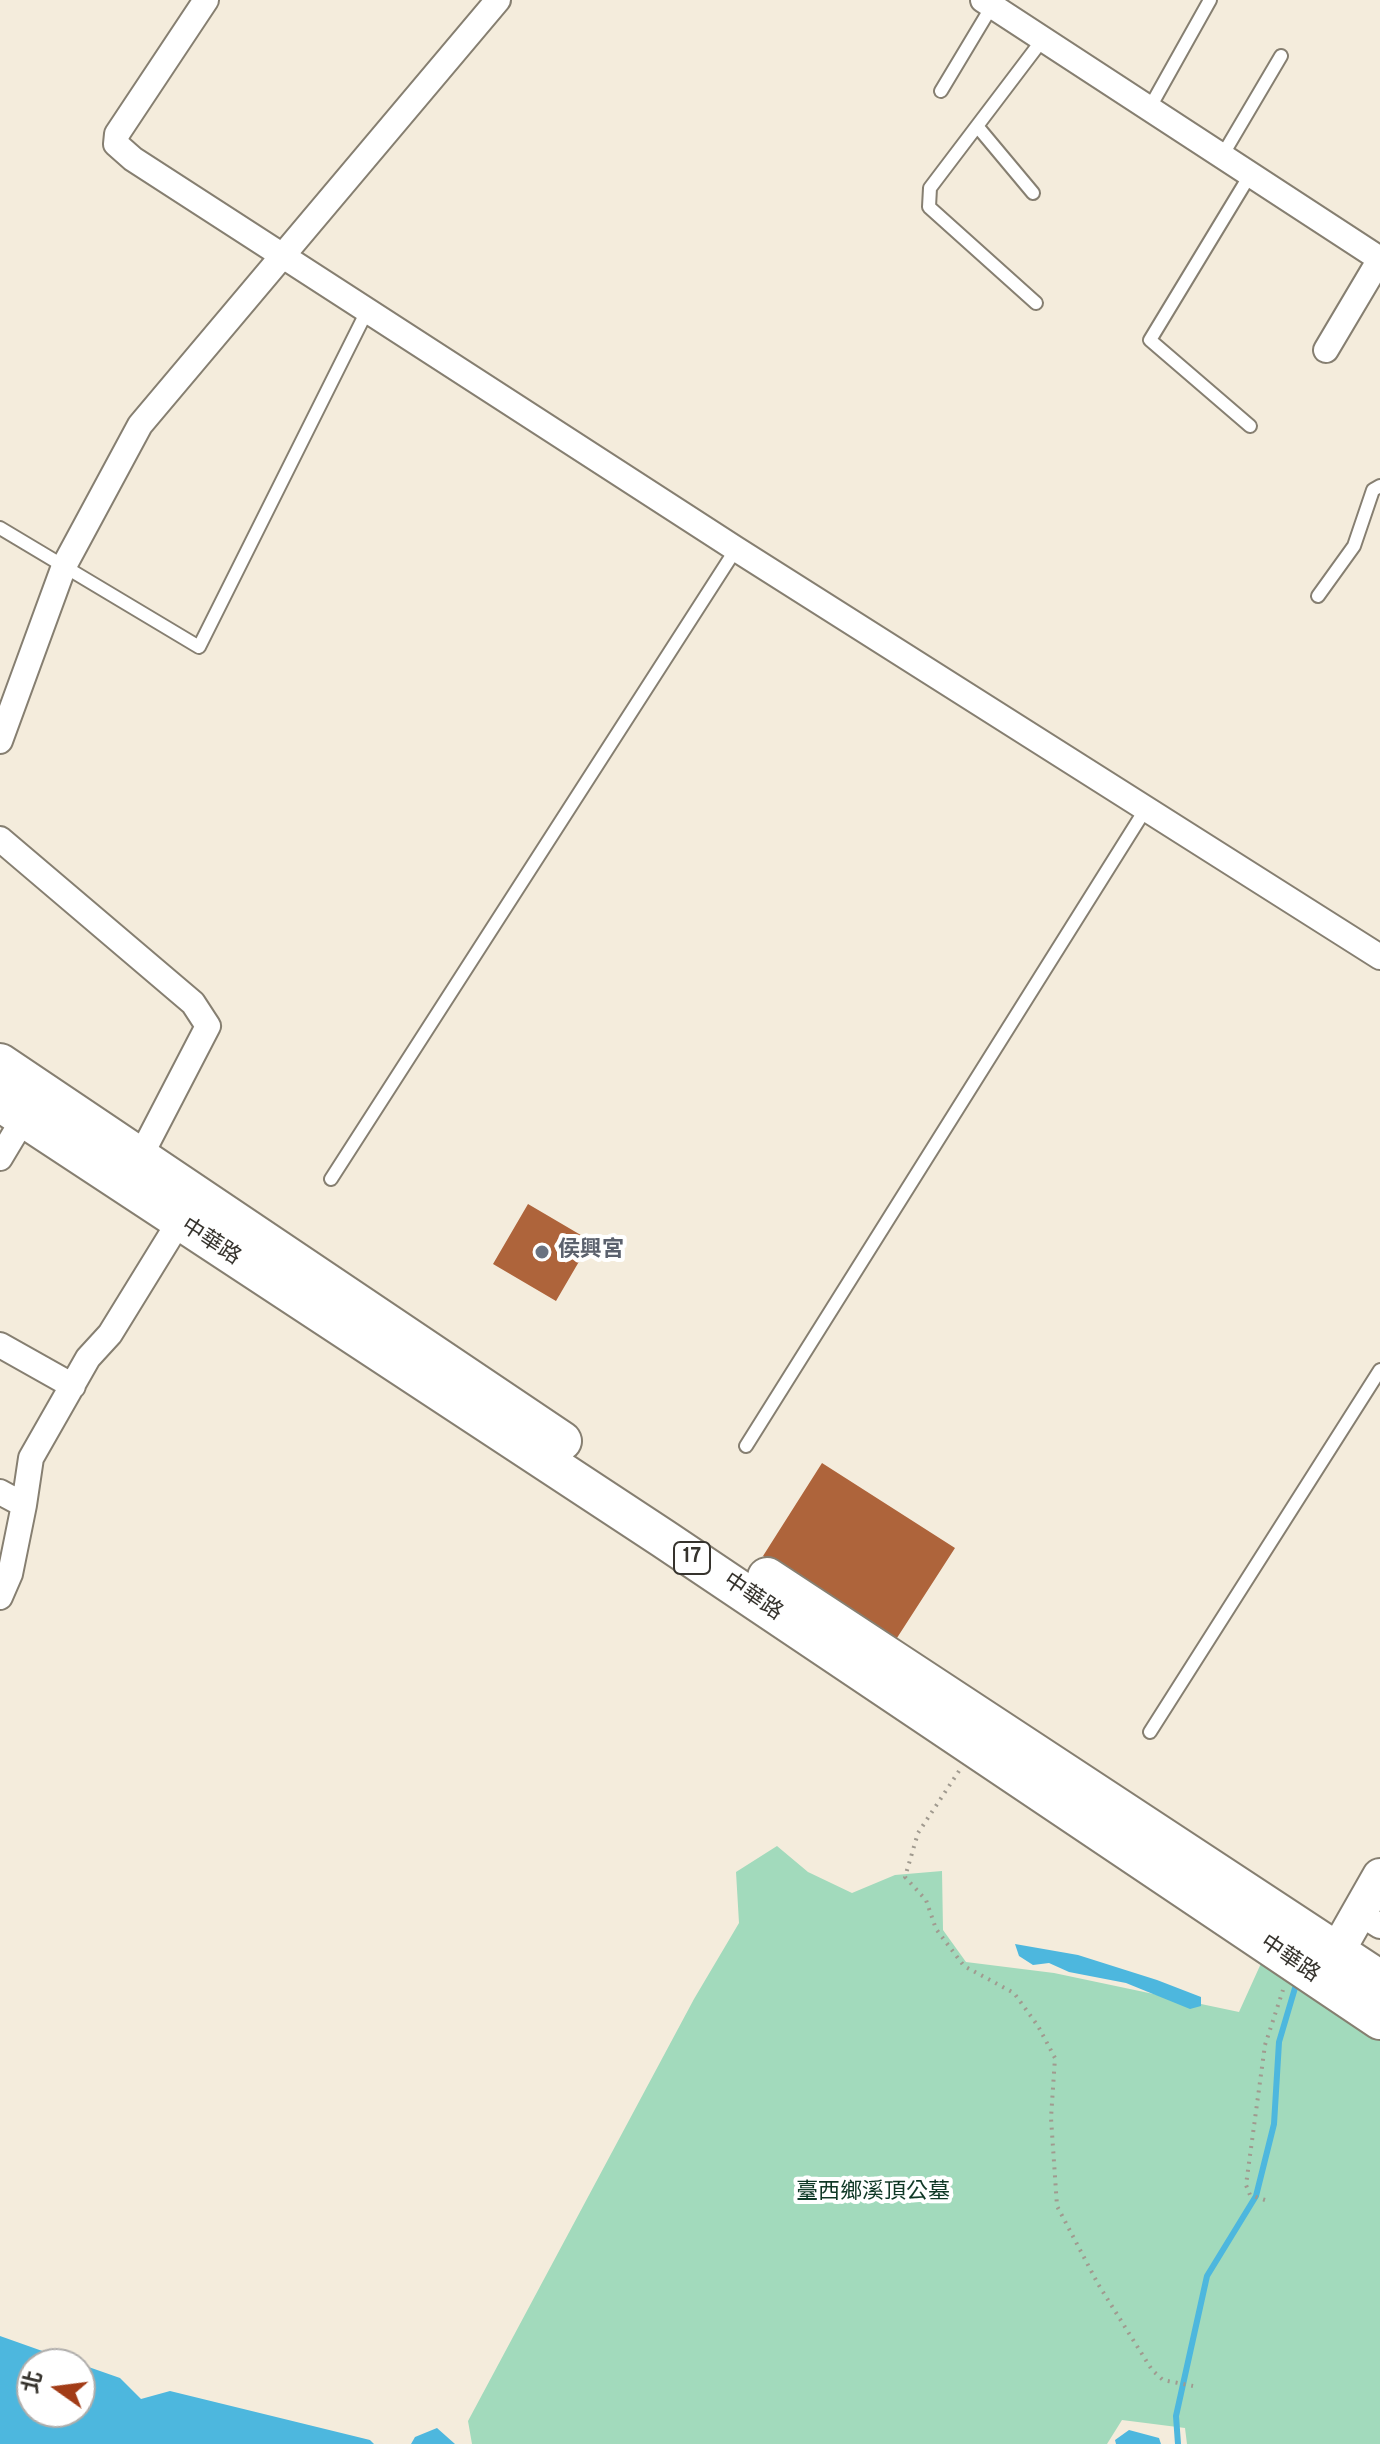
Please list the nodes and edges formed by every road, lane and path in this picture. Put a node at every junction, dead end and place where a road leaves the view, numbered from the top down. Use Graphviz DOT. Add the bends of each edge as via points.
graph roads {
  1 [pos="206,0"];
  2 [pos="498,0"];
  3 [pos="1210,0"];
  4 [pos="988,3"];
  5 [pos="1043,39"];
  6 [pos="1281,56"];
  7 [pos="941,91"];
  8 [pos="1149,109"];
  9 [pos="977,126"];
  10 [pos="1222,156"];
  11 [pos="1250,175"];
  12 [pos="1033,193"];
  13 [pos="283,257"];
  14 [pos="1380,259"];
  15 [pos="1036,303"];
  16 [pos="367,311"];
  17 [pos="1326,350"];
  18 [pos="1250,426"];
  19 [pos="1380,486"];
  20 [pos="0,528"];
  21 [pos="736,549"];
  22 [pos="64,566"];
  23 [pos="1318,596"];
  24 [pos="0,741"];
  25 [pos="1145,810"];
  26 [pos="0,839"];
  27 [pos="1380,957"];
  28 [pos="0,1063"];
  29 [pos="12,1110"];
  30 [pos="140,1157"];
  31 [pos="0,1158"];
  32 [pos="331,1179"];
  33 [pos="179,1222"];
  34 [pos="0,1345"];
  35 [pos="1380,1370"];
  36 [pos="73,1386"];
  37 [pos="746,1446"];
  38 [pos="0,1492"];
  39 [pos="24,1505"];
  40 [pos="0,1597"];
  41 [pos="1150,1732"];
  42 [pos="974,1747"];
  43 [pos="1380,1876"];
  44 [pos="1370,1920"];
  45 [pos="1319,1966"];
  46 [pos="1380,1980"];
  47 [pos="1380,2020"];
  48 [pos="1265,2200"];
  49 [pos="1193,2386"];
  1 -- 13 [label="street" via="117,134 116,144"];
  2 -- 13 [label="street"];
  3 -- 8 [label="lane"];
  4 -- 5 [label="street"];
  4 -- 7 [label="lane"];
  5 -- 8 [label="street"];
  5 -- 9 [label="lane"];
  6 -- 10 [label="lane"];
  8 -- 10 [label="street"];
  9 -- 12 [label="lane"];
  9 -- 15 [label="lane" via="930,188 929,207"];
  10 -- 11 [label="street"];
  11 -- 14 [label="street"];
  11 -- 18 [label="lane" via="1150,340"];
  13 -- 16 [label="street"];
  13 -- 22 [label="street" via="140,425"];
  14 -- 17 [label="street"];
  16 -- 21 [label="street"];
  16 -- 22 [label="lane" via="199,647"];
  19 -- 23 [label="lane" via="1373,490 1354,546"];
  20 -- 22 [label="lane"];
  21 -- 25 [label="street"];
  21 -- 32 [label="lane"];
  22 -- 24 [label="street"];
  25 -- 27 [label="street"];
  25 -- 37 [label="lane"];
  26 -- 30 [label="street" via="193,1003 208,1026"];
  28 -- 30 [label="main road, 中華路 / 17"];
  29 -- 31 [label="street"];
  29 -- 33 [label="main road, 中華路 / 17"];
  30 -- 45 [label="main road, 中華路 / 17" via="662,1508"];
  33 -- 36 [label="street"];
  33 -- 42 [label="main road, 中華路 / 17"];
  34 -- 36 [label="street"];
  35 -- 41 [label="lane"];
  36 -- 39 [label="street" via="31,1458"];
  38 -- 39 [label="street"];
  39 -- 40 [label="street"];
  42 -- 45 [label="main road, 中華路 / 17"];
  42 -- 49 [label="path" via="918,1833 905,1877 926,1900 936,1929 964,1966 1014,1993 1038,2026 1055,2058 1051,2118 1057,2206 1152,2370 1163,2380"];
  43 -- 44 [label="street"];
  44 -- 45 [label="street"];
  45 -- 46 [label="main road, 中華路 / 17"];
  45 -- 47 [label="main road, 中華路 / 17"];
  45 -- 48 [label="path" via="1285,1986 1265,2045 1246,2185 1250,2195"];
}
